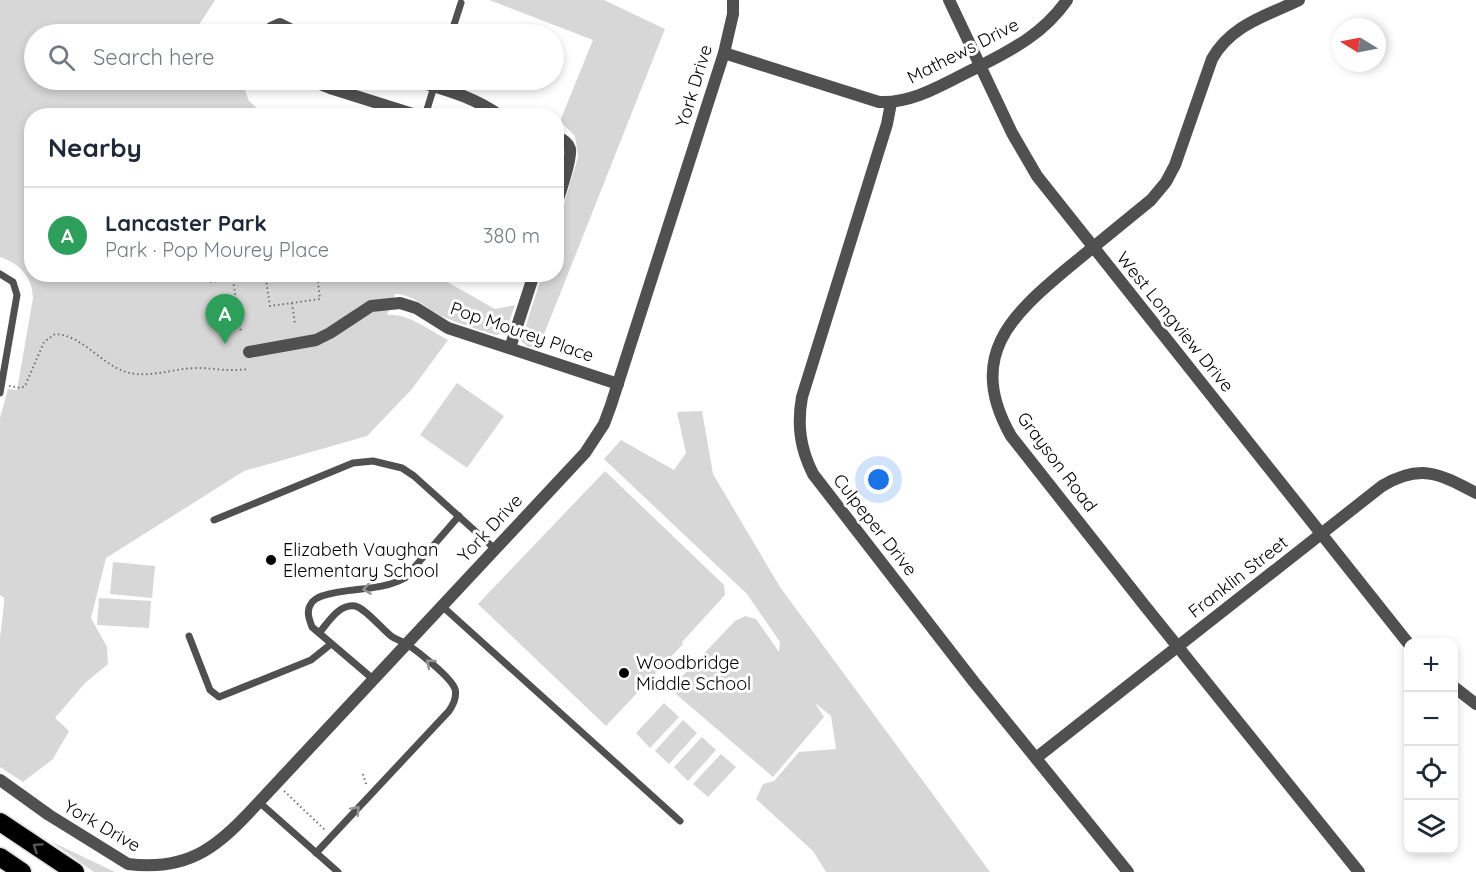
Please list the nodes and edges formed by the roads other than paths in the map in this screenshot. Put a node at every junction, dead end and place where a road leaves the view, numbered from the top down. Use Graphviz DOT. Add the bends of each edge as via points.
graph roads {
  1 [pos="733,0"];
  2 [pos="949,0"];
  3 [pos="1067,0"];
  4 [pos="1299,0"];
  5 [pos="461,3"];
  6 [pos="454,24"];
  7 [pos="724,53"];
  8 [pos="980,66"];
  9 [pos="336,90"];
  10 [pos="433,90"];
  11 [pos="451,90"];
  12 [pos="891,103"];
  13 [pos="393,108"];
  14 [pos="427,108"];
  15 [pos="488,108"];
  16 [pos="564,140"];
  17 [pos="564,164"];
  18 [pos="1092,248"];
  19 [pos="0,274"];
  20 [pos="531,282"];
  21 [pos="510,348"];
  22 [pos="249,352"];
  23 [pos="618,384"];
  24 [pos="1,389"];
  25 [pos="1476,493"];
  26 [pos="459,516"];
  27 [pos="214,520"];
  28 [pos="1322,534"];
  29 [pos="495,549"];
  30 [pos="442,606"];
  31 [pos="320,633"];
  32 [pos="189,636"];
  33 [pos="1404,638"];
  34 [pos="406,643"];
  35 [pos="331,644"];
  36 [pos="1178,647"];
  37 [pos="373,679"];
  38 [pos="1458,690"];
  39 [pos="1476,704"];
  40 [pos="1036,758"];
  41 [pos="0,780"];
  42 [pos="259,802"];
  43 [pos="680,821"];
  44 [pos="0,822"];
  45 [pos="316,853"];
  46 [pos="0,857"];
  47 [pos="22,872"];
  48 [pos="75,872"];
  49 [pos="338,872"];
  50 [pos="1128,872"];
  51 [pos="1359,872"];
  1 -- 7 [label="street, York Drive"];
  2 -- 8 [label="street, West Longview Drive"];
  3 -- 8 [label="street, Mathews Drive" via="1036,33"];
  4 -- 18 [label="street, Grayson Road" via="1239,29 1219,47 1183,147 1166,182 1151,200"];
  5 -- 6 [label="lane"];
  7 -- 12 [label="street, Mathews Drive"];
  7 -- 23 [label="street, York Drive"];
  8 -- 12 [label="street, Mathews Drive" via="915,97"];
  8 -- 18 [label="street, West Longview Drive" via="1023,154"];
  9 -- 13 [label="street"];
  10 -- 14 [label="lane"];
  11 -- 15 [label="street"];
  12 -- 40 [label="street, Culpeper Drive" via="802,397 801,443 813,474"];
  16 -- 17 [label="street" via="570,149"];
  18 -- 28 [label="street, West Longview Drive"];
  18 -- 36 [label="street, Grayson Road" via="1025,305 1003,334 994,363 997,406 1011,436"];
  19 -- 24 [label="lane" via="13,282 17,295"];
  20 -- 21 [label="street"];
  21 -- 22 [label="street, Pop Mourey Place" via="443,326 411,306 387,303 361,311 316,340"];
  21 -- 23 [label="street, Pop Mourey Place"];
  23 -- 29 [label="street, York Drive" via="604,424 585,453"];
  25 -- 28 [label="street, Franklin Street" via="1432,473 1407,474 1382,486"];
  26 -- 27 [label="lane" via="414,476 388,463 374,461 353,463"];
  26 -- 29 [label="lane"];
  26 -- 31 [label="lane, one-way" via="405,578 378,588 320,596 311,603 308,615 312,627"];
  28 -- 33 [label="street, West Longview Drive"];
  28 -- 36 [label="street, Franklin Street"];
  29 -- 30 [label="street, York Drive"];
  30 -- 34 [label="street, York Drive"];
  30 -- 43 [label="lane"];
  31 -- 34 [label="lane" via="337,612 355,606 393,638"];
  31 -- 35 [label="lane"];
  32 -- 35 [label="lane" via="210,690 219,697 311,660"];
  34 -- 37 [label="street, York Drive"];
  45 -- 34 [label="lane, one-way" via="453,705 451,683"];
  35 -- 37 [label="lane"];
  36 -- 40 [label="street, Franklin Street"];
  36 -- 51 [label="street, Grayson Road"];
  37 -- 42 [label="street, York Drive"];
  38 -- 39 [label="street"];
  40 -- 50 [label="street, Culpeper Drive"];
  41 -- 42 [label="street, York Drive" via="128,864 156,871 188,867 201,860"];
  42 -- 45 [label="lane"];
  48 -- 44 [label="highway, one-way"];
  45 -- 49 [label="lane"];
  46 -- 47 [label="highway"];
}
